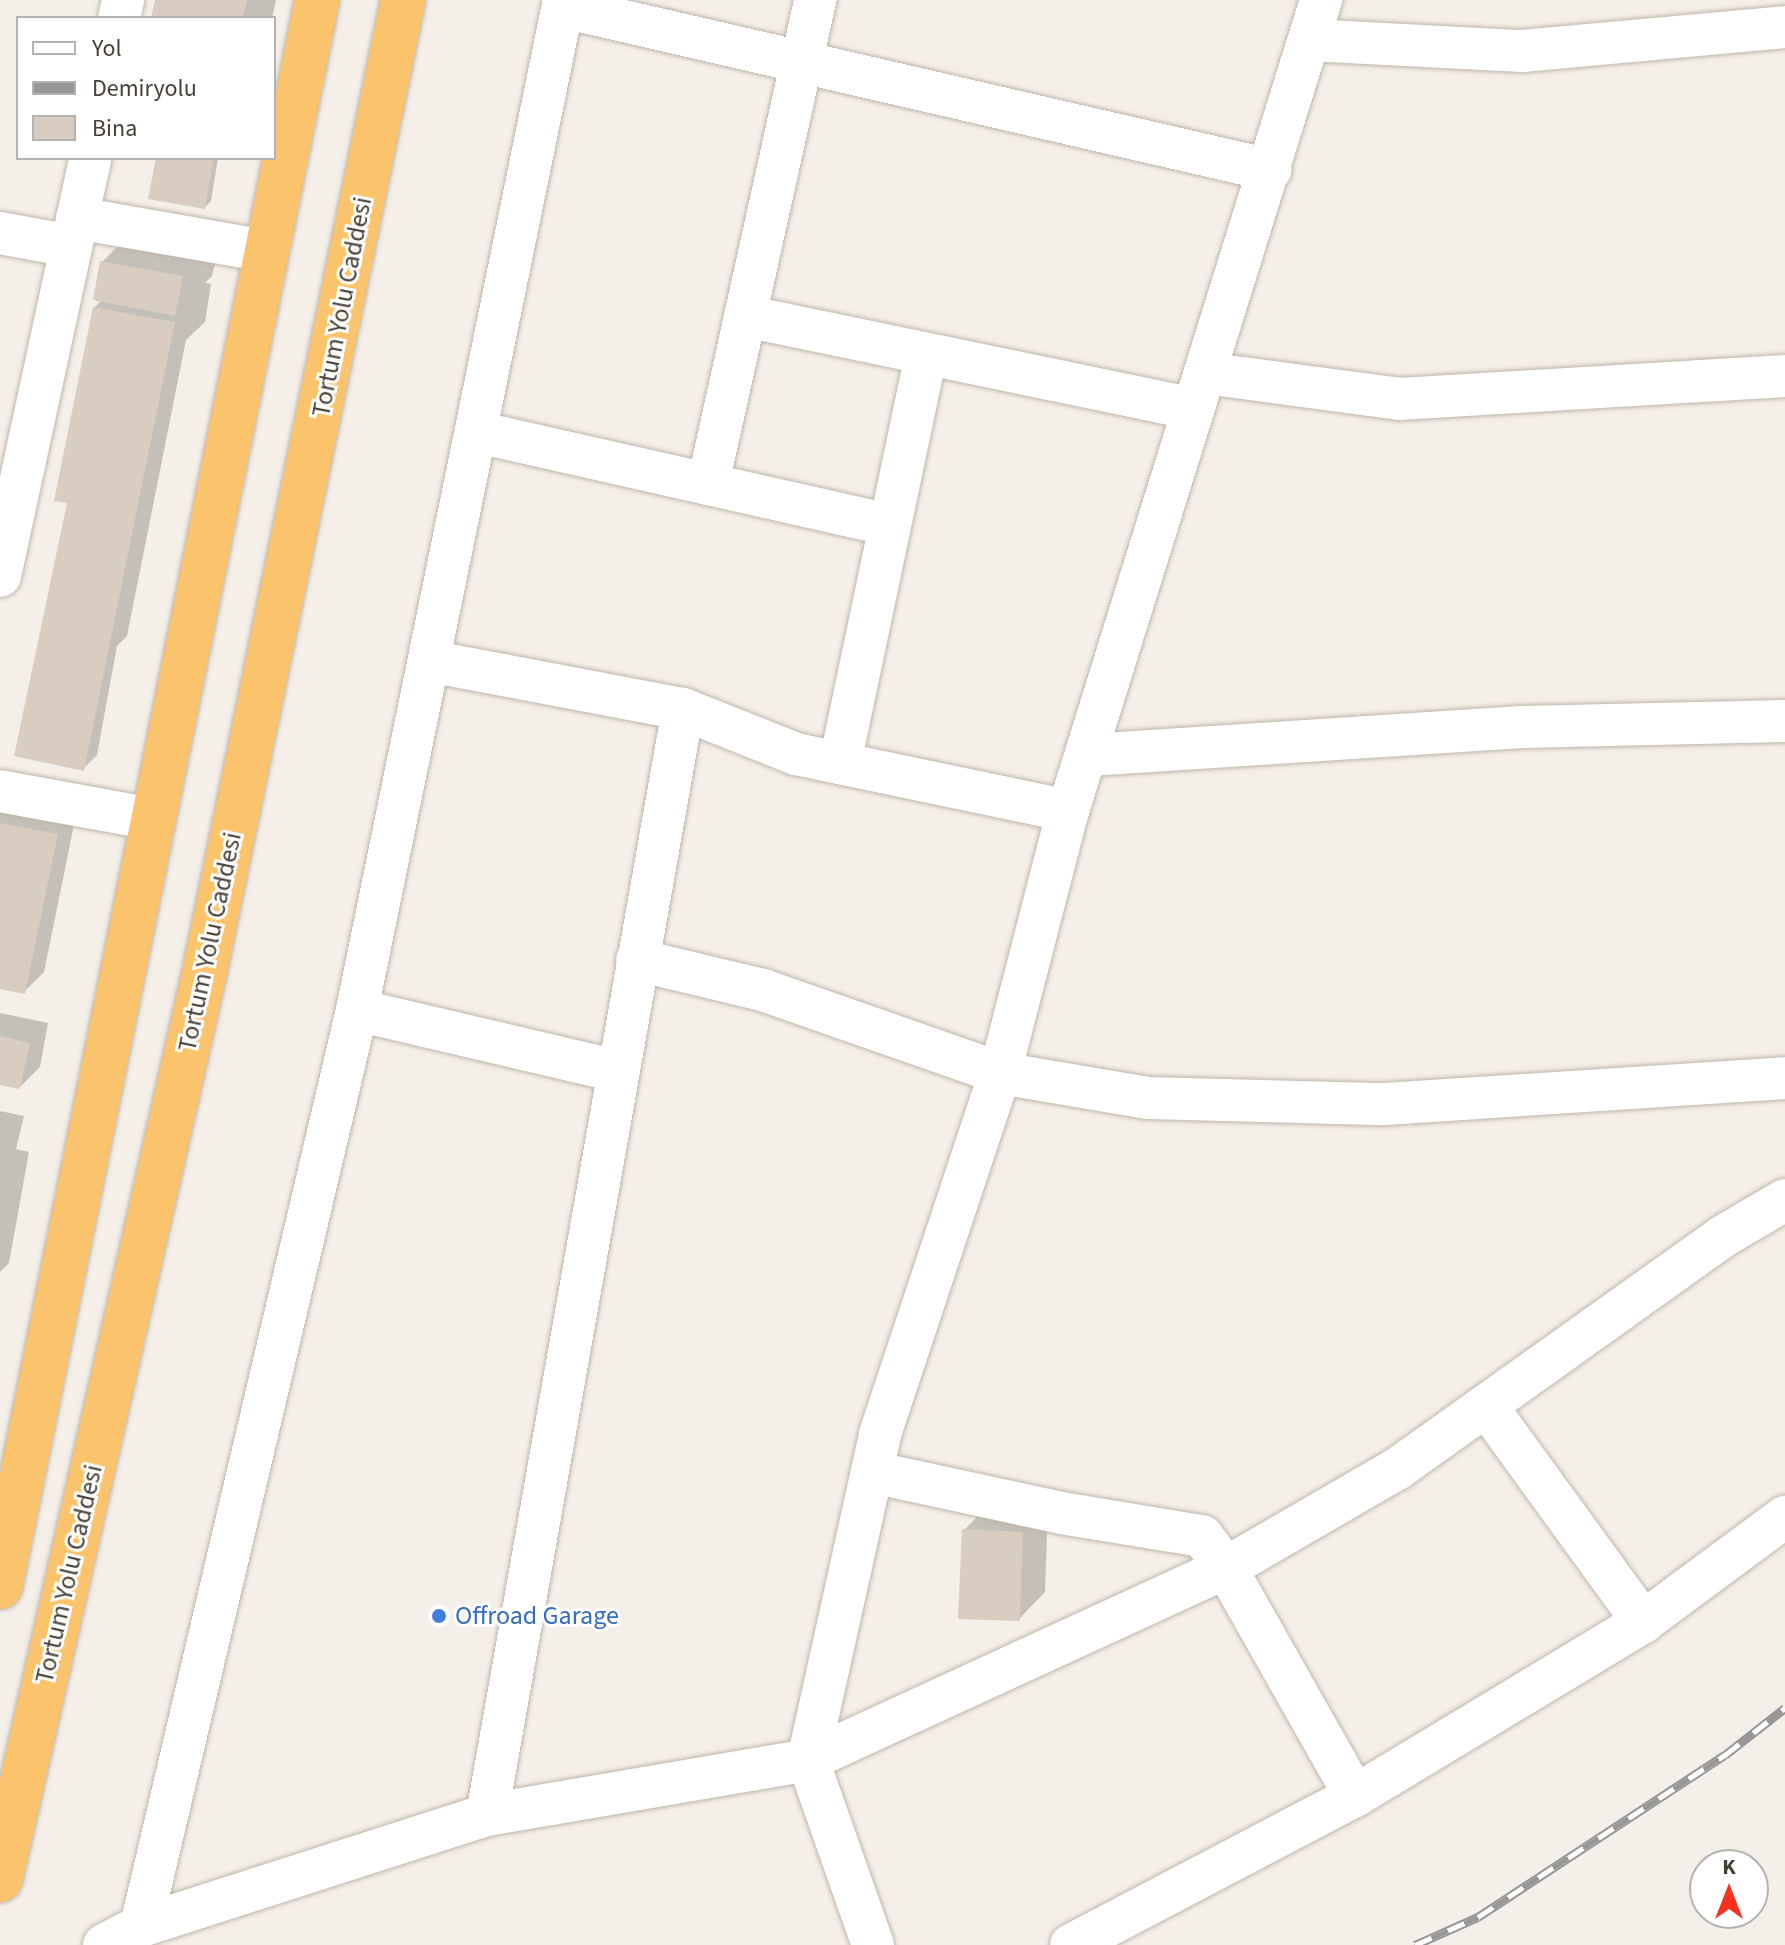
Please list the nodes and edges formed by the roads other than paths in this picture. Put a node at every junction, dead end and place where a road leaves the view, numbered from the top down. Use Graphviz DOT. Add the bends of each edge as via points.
graph roads {
  1 [pos="317,0"];
  2 [pos="403,0"];
  3 [pos="815,0"];
  4 [pos="1321,0"];
  5 [pos="564,4"];
  6 [pos="1785,27"];
  7 [pos="1309,40"];
  8 [pos="802,58"];
  9 [pos="90,160"];
  10 [pos="1270,170"];
  11 [pos="74,232"];
  12 [pos="0,233"];
  13 [pos="267,251"];
  14 [pos="745,316"];
  15 [pos="926,354"];
  16 [pos="1785,376"];
  17 [pos="1199,391"];
  18 [pos="477,432"];
  19 [pos="708,484"];
  20 [pos="890,525"];
  21 [pos="2,554"];
  22 [pos="429,661"];
  23 [pos="683,709"];
  24 [pos="1785,721"];
  25 [pos="1089,755"];
  26 [pos="840,763"];
  27 [pos="0,791"];
  28 [pos="1068,811"];
  29 [pos="153,819"];
  30 [pos="637,960"];
  31 [pos="357,1010"];
  32 [pos="617,1071"];
  33 [pos="1000,1073"];
  34 [pos="1785,1078"];
  35 [pos="1785,1200"];
  36 [pos="1487,1407"];
  37 [pos="872,1472"];
  38 [pos="1785,1517"];
  39 [pos="1226,1568"];
  40 [pos="0,1587"];
  41 [pos="1643,1622"];
  42 [pos="808,1760"];
  43 [pos="1355,1796"];
  44 [pos="487,1815"];
  45 [pos="0,1880"];
  46 [pos="141,1926"];
  47 [pos="104,1945"];
  48 [pos="873,1945"];
  49 [pos="1071,1945"];
  1 -- 13 [label="highway"];
  2 -- 45 [label="highway, Tortum Yolu Caddesi" via="205,970"];
  3 -- 8 [label="street"];
  4 -- 7 [label="street"];
  5 -- 8 [label="street"];
  5 -- 18 [label="street"];
  6 -- 7 [label="street" via="1522,51"];
  7 -- 10 [label="street"];
  8 -- 10 [label="street"];
  8 -- 14 [label="street"];
  9 -- 11 [label="street"];
  10 -- 17 [label="street"];
  11 -- 12 [label="street"];
  11 -- 13 [label="street"];
  11 -- 21 [label="street"];
  13 -- 29 [label="highway"];
  14 -- 15 [label="street"];
  14 -- 19 [label="street"];
  15 -- 17 [label="street"];
  15 -- 20 [label="street"];
  16 -- 17 [label="street" via="1399,399"];
  17 -- 25 [label="street"];
  18 -- 19 [label="street"];
  18 -- 22 [label="street"];
  19 -- 20 [label="street"];
  20 -- 26 [label="street"];
  22 -- 23 [label="street"];
  22 -- 31 [label="street"];
  23 -- 26 [label="street" via="796,754"];
  23 -- 30 [label="street"];
  24 -- 25 [label="street" via="1522,727"];
  25 -- 28 [label="street"];
  26 -- 28 [label="street"];
  27 -- 29 [label="street"];
  28 -- 33 [label="street"];
  29 -- 40 [label="highway"];
  30 -- 32 [label="street"];
  30 -- 33 [label="street" via="763,990"];
  31 -- 32 [label="street"];
  31 -- 46 [label="street"];
  32 -- 44 [label="street"];
  33 -- 34 [label="street" via="1148,1098 1385,1104"];
  33 -- 37 [label="street"];
  35 -- 36 [label="street" via="1722,1237"];
  36 -- 39 [label="street" via="1397,1469"];
  36 -- 41 [label="street"];
  37 -- 39 [label="street" via="1061,1513 1202,1536"];
  37 -- 42 [label="street"];
  38 -- 41 [label="street"];
  39 -- 42 [label="street"];
  39 -- 43 [label="street"];
  41 -- 43 [label="street"];
  42 -- 44 [label="street"];
  42 -- 48 [label="street"];
  43 -- 49 [label="street"];
  44 -- 46 [label="street"];
  46 -- 47 [label="street"];
}
